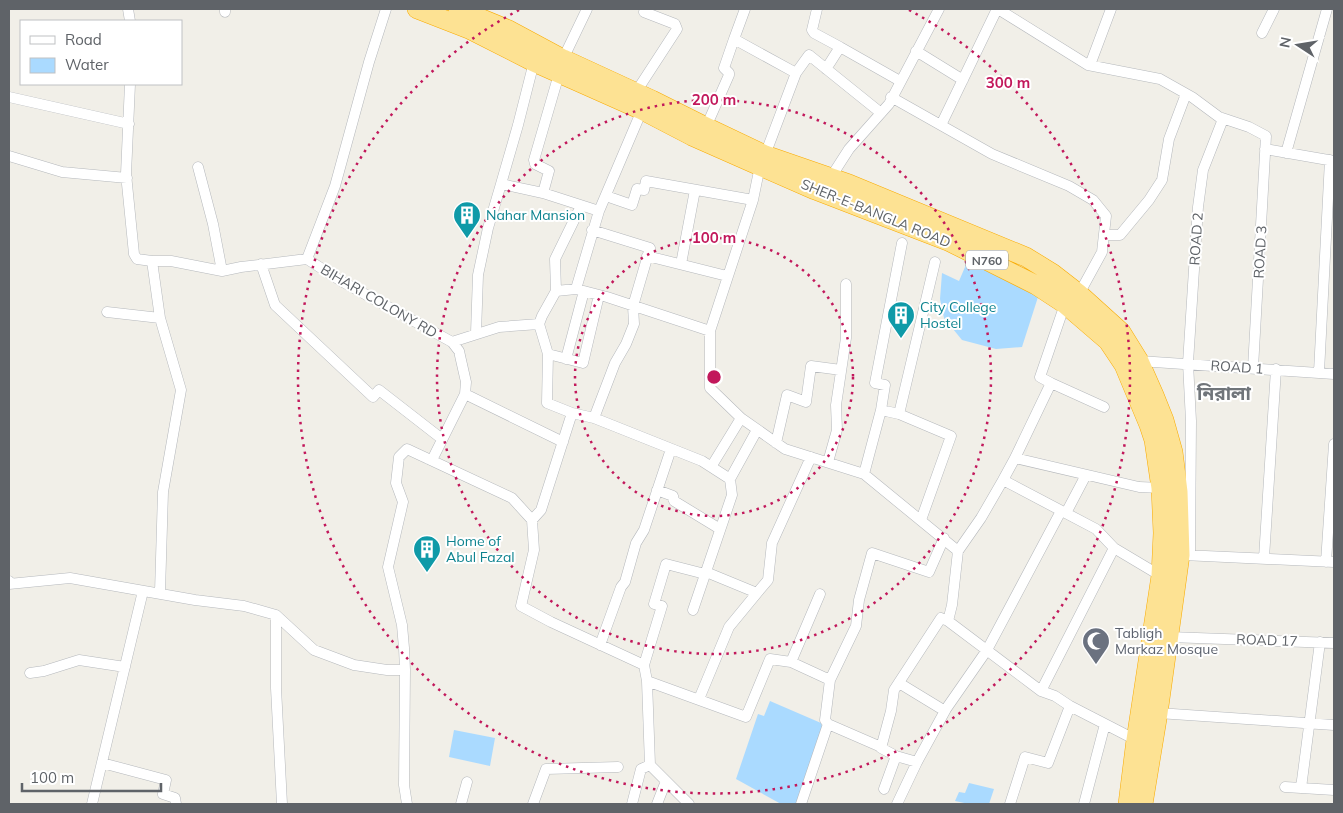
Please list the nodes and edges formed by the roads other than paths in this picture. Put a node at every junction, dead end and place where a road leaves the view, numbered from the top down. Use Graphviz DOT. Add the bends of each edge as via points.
graph roads {
  1 [pos="386,9"];
  2 [pos="417,9"];
  3 [pos="458,9"];
  4 [pos="586,9"];
  5 [pos="746,9"];
  6 [pos="817,9"];
  7 [pos="939,9"];
  8 [pos="997,9"];
  9 [pos="1111,9"];
  10 [pos="1274,9"];
  11 [pos="1327,9"];
  12 [pos="641,10"];
  13 [pos="1262,33"];
  14 [pos="734,39"];
  15 [pos="840,47"];
  16 [pos="916,51"];
  17 [pos="534,62"];
  18 [pos="561,66"];
  19 [pos="1090,66"];
  20 [pos="826,70"];
  21 [pos="796,73"];
  22 [pos="963,80"];
  23 [pos="900,81"];
  24 [pos="130,85"];
  25 [pos="636,92"];
  26 [pos="1186,94"];
  27 [pos="9,96"];
  28 [pos="891,97"];
  29 [pos="642,110"];
  30 [pos="881,113"];
  31 [pos="1223,119"];
  32 [pos="129,124"];
  33 [pos="941,125"];
  34 [pos="706,127"];
  35 [pos="1265,149"];
  36 [pos="1286,153"];
  37 [pos="9,156"];
  38 [pos="762,160"];
  39 [pos="1333,161"];
  40 [pos="198,167"];
  41 [pos="831,177"];
  42 [pos="127,178"];
  43 [pos="502,184"];
  44 [pos="695,190"];
  45 [pos="846,192"];
  46 [pos="543,193"];
  47 [pos="606,196"];
  48 [pos="753,200"];
  49 [pos="580,206"];
  50 [pos="599,211"];
  51 [pos="592,230"];
  52 [pos="1105,235"];
  53 [pos="902,243"];
  54 [pos="647,256"];
  55 [pos="307,258"];
  56 [pos="152,260"];
  57 [pos="935,262"];
  58 [pos="261,264"];
  59 [pos="681,264"];
  60 [pos="222,271"];
  61 [pos="728,276"];
  62 [pos="846,284"];
  63 [pos="580,290"];
  64 [pos="556,291"];
  65 [pos="600,295"];
  66 [pos="1072,299"];
  67 [pos="633,306"];
  68 [pos="107,312"];
  69 [pos="160,318"];
  70 [pos="539,324"];
  71 [pos="710,331"];
  72 [pos="476,333"];
  73 [pos="452,342"];
  74 [pos="548,354"];
  75 [pos="566,359"];
  76 [pos="1139,361"];
  77 [pos="1188,363"];
  78 [pos="1253,368"];
  79 [pos="1276,369"];
  80 [pos="841,370"];
  81 [pos="1319,372"];
  82 [pos="1334,374"];
  83 [pos="1051,383"];
  84 [pos="465,394"];
  85 [pos="1104,407"];
  86 [pos="881,410"];
  87 [pos="572,413"];
  88 [pos="899,414"];
  89 [pos="594,418"];
  90 [pos="741,418"];
  91 [pos="1157,423"];
  92 [pos="757,430"];
  93 [pos="442,439"];
  94 [pos="563,442"];
  95 [pos="776,443"];
  96 [pos="1334,444"];
  97 [pos="671,449"];
  98 [pos="811,457"];
  99 [pos="1015,458"];
  100 [pos="428,459"];
  101 [pos="828,462"];
  102 [pos="711,467"];
  103 [pos="864,474"];
  104 [pos="1086,475"];
  105 [pos="730,479"];
  106 [pos="1003,480"];
  107 [pos="1161,488"];
  108 [pos="657,490"];
  109 [pos="1063,512"];
  110 [pos="532,520"];
  111 [pos="921,520"];
  112 [pos="720,529"];
  113 [pos="944,538"];
  114 [pos="1114,548"];
  115 [pos="958,551"];
  116 [pos="1185,555"];
  117 [pos="1264,558"];
  118 [pos="1330,562"];
  119 [pos="705,573"];
  120 [pos="1161,576"];
  121 [pos="9,583"];
  122 [pos="143,591"];
  123 [pos="160,592"];
  124 [pos="757,594"];
  125 [pos="820,594"];
  126 [pos="693,610"];
  127 [pos="276,615"];
  128 [pos="948,621"];
  129 [pos="1169,637"];
  130 [pos="1320,642"];
  131 [pos="1334,643"];
  132 [pos="600,645"];
  133 [pos="987,650"];
  134 [pos="791,662"];
  135 [pos="644,665"];
  136 [pos="125,667"];
  137 [pos="405,670"];
  138 [pos="30,673"];
  139 [pos="1155,677"];
  140 [pos="830,680"];
  141 [pos="646,681"];
  142 [pos="899,684"];
  143 [pos="1041,691"];
  144 [pos="699,700"];
  145 [pos="1070,706"];
  146 [pos="945,711"];
  147 [pos="1158,714"];
  148 [pos="1310,723"];
  149 [pos="828,724"];
  150 [pos="1105,724"];
  151 [pos="1334,725"];
  152 [pos="1136,740"];
  153 [pos="881,747"];
  154 [pos="896,756"];
  155 [pos="916,762"];
  156 [pos="102,763"];
  157 [pos="650,765"];
  158 [pos="618,767"];
  159 [pos="666,781"];
  160 [pos="467,782"];
  161 [pos="1285,787"];
  162 [pos="1301,788"];
  163 [pos="884,789"];
  164 [pos="1334,790"];
  165 [pos="92,804"];
  166 [pos="176,804"];
  167 [pos="282,804"];
  168 [pos="407,804"];
  169 [pos="461,804"];
  170 [pos="533,804"];
  171 [pos="632,804"];
  172 [pos="657,804"];
  173 [pos="689,804"];
  174 [pos="801,804"];
  175 [pos="898,804"];
  176 [pos="1010,804"];
  177 [pos="1084,804"];
  178 [pos="1128,804"];
  179 [pos="1143,804"];
  1 -- 55 [label="street" via="336,186"];
  2 -- 17 [label="highway, SHER-E-BANGLA ROAD / N760" via="471,30"];
  3 -- 18 [label="highway, SHER-E-BANGLA ROAD / N760" via="508,30"];
  4 -- 18 [label="street"];
  5 -- 14 [label="street"];
  6 -- 15 [label="street" via="812,30"];
  7 -- 16 [label="street"];
  8 -- 19 [label="street"];
  8 -- 22 [label="street"];
  9 -- 19 [label="street"];
  10 -- 13 [label="street"];
  11 -- 36 [label="street"];
  12 -- 25 [label="street" via="678,28"];
  14 -- 21 [label="street"];
  14 -- 34 [label="street" via="724,68 729,75"];
  15 -- 20 [label="street"];
  15 -- 23 [label="street"];
  16 -- 22 [label="street"];
  16 -- 23 [label="street"];
  17 -- 18 [label="highway, SHER-E-BANGLA ROAD / N760"];
  17 -- 43 [label="street"];
  18 -- 25 [label="highway, SHER-E-BANGLA ROAD / N760"];
  18 -- 29 [label="highway, SHER-E-BANGLA ROAD / N760"];
  18 -- 46 [label="street" via="534,160 549,171"];
  19 -- 26 [label="street" via="1160,79"];
  20 -- 21 [label="street" via="809,55"];
  20 -- 30 [label="street"];
  21 -- 38 [label="street"];
  22 -- 33 [label="street"];
  23 -- 28 [label="street"];
  24 -- 32 [label="street"];
  25 -- 34 [label="highway, SHER-E-BANGLA ROAD / N760"];
  26 -- 31 [label="street"];
  26 -- 52 [label="street" via="1170,140 1162,180 1120,235"];
  27 -- 32 [label="street"];
  28 -- 30 [label="street"];
  28 -- 33 [label="street"];
  29 -- 38 [label="highway, SHER-E-BANGLA ROAD / N760" via="692,136"];
  29 -- 47 [label="street"];
  30 -- 41 [label="street" via="849,149"];
  31 -- 35 [label="street, ROAD 3" via="1266,136"];
  31 -- 77 [label="street, ROAD 2" via="1203,170"];
  32 -- 42 [label="street"];
  33 -- 52 [label="street" via="992,154 1069,186 1093,200 1106,216"];
  34 -- 38 [label="highway, SHER-E-BANGLA ROAD / N760"];
  35 -- 36 [label="street"];
  35 -- 78 [label="street, ROAD 3"];
  36 -- 39 [label="street"];
  37 -- 42 [label="street" via="62,172"];
  38 -- 41 [label="highway, SHER-E-BANGLA ROAD / N760"];
  38 -- 45 [label="highway, SHER-E-BANGLA ROAD / N760"];
  38 -- 48 [label="street"];
  39 -- 81 [label="street"];
  40 -- 60 [label="street"];
  41 -- 45 [label="highway, SHER-E-BANGLA ROAD / N760"];
  42 -- 56 [label="street" via="134,254 136,259"];
  43 -- 46 [label="street"];
  43 -- 72 [label="street" via="478,275"];
  44 -- 47 [label="street" via="646,180 644,190 637,189 632,205"];
  44 -- 48 [label="street"];
  44 -- 59 [label="street"];
  45 -- 66 [label="highway, SHER-E-BANGLA ROAD / N760" via="953,235 1026,258 1052,273"];
  46 -- 49 [label="street"];
  47 -- 50 [label="street"];
  48 -- 61 [label="street"];
  49 -- 50 [label="street"];
  49 -- 64 [label="street" via="555,259"];
  50 -- 51 [label="street"];
  51 -- 54 [label="street" via="650,248"];
  51 -- 63 [label="street"];
  52 -- 66 [label="street" via="1102,252"];
  53 -- 86 [label="street" via="875,383 884,385"];
  54 -- 59 [label="street"];
  54 -- 67 [label="street"];
  55 -- 58 [label="street"];
  55 -- 73 [label="street, BIHARI COLONY RD" via="341,281"];
  56 -- 60 [label="street"];
  56 -- 69 [label="street"];
  57 -- 88 [label="street"];
  58 -- 60 [label="street"];
  58 -- 93 [label="street" via="275,305 373,397 380,390"];
  59 -- 61 [label="street"];
  61 -- 71 [label="street"];
  62 -- 80 [label="street" via="846,338"];
  63 -- 64 [label="street"];
  63 -- 65 [label="street"];
  63 -- 75 [label="street"];
  64 -- 70 [label="street"];
  65 -- 67 [label="street"];
  65 -- 75 [label="street" via="583,363"];
  66 -- 76 [label="highway, SHER-E-BANGLA ROAD / N760" via="1121,332"];
  66 -- 83 [label="street" via="1040,377"];
  66 -- 91 [label="highway, SHER-E-BANGLA ROAD / N760" via="1108,341"];
  67 -- 71 [label="street"];
  67 -- 89 [label="street" via="634,324"];
  68 -- 69 [label="street"];
  69 -- 123 [label="street" via="181,390 163,492"];
  70 -- 72 [label="street" via="498,327"];
  70 -- 74 [label="street"];
  71 -- 90 [label="street" via="710,388"];
  72 -- 73 [label="street"];
  73 -- 84 [label="street" via="459,351 466,382"];
  74 -- 75 [label="street"];
  74 -- 87 [label="street" via="547,402"];
  76 -- 77 [label="street, ROAD 1"];
  76 -- 91 [label="highway, SHER-E-BANGLA ROAD / N760"];
  77 -- 78 [label="street, ROAD 1"];
  77 -- 116 [label="street, ROAD 2" via="1190,421"];
  78 -- 79 [label="street, ROAD 1"];
  79 -- 81 [label="street, ROAD 1"];
  79 -- 117 [label="street"];
  80 -- 95 [label="street" via="811,366 806,402 787,395"];
  80 -- 101 [label="street" via="836,405 837,430"];
  81 -- 82 [label="street, ROAD 1"];
  83 -- 85 [label="street"];
  83 -- 99 [label="street"];
  84 -- 93 [label="street"];
  84 -- 94 [label="street"];
  86 -- 88 [label="street"];
  86 -- 103 [label="street"];
  87 -- 89 [label="street"];
  87 -- 94 [label="street"];
  88 -- 111 [label="street" via="951,436"];
  89 -- 97 [label="street"];
  90 -- 92 [label="street"];
  90 -- 102 [label="street"];
  91 -- 107 [label="highway, SHER-E-BANGLA ROAD / N760" via="1154,440"];
  91 -- 116 [label="highway, SHER-E-BANGLA ROAD / N760" via="1172,452"];
  92 -- 95 [label="street"];
  92 -- 105 [label="street"];
  93 -- 100 [label="street" via="432,460"];
  94 -- 110 [label="street" via="541,510"];
  95 -- 98 [label="street"];
  96 -- 118 [label="street"];
  97 -- 102 [label="street"];
  97 -- 108 [label="street"];
  98 -- 101 [label="street"];
  98 -- 124 [label="street" via="772,544 768,580"];
  99 -- 104 [label="street"];
  99 -- 106 [label="street"];
  100 -- 110 [label="street" via="512,498"];
  100 -- 137 [label="street" via="407,449 400,457 396,483 403,502 388,567 402,625"];
  101 -- 103 [label="street"];
  102 -- 105 [label="street"];
  103 -- 111 [label="street"];
  104 -- 107 [label="street" via="1139,487"];
  104 -- 109 [label="street"];
  105 -- 112 [label="street" via="732,495"];
  106 -- 109 [label="street"];
  106 -- 115 [label="street"];
  107 -- 120 [label="highway, SHER-E-BANGLA ROAD / N760"];
  108 -- 112 [label="street" via="672,496 674,501"];
  108 -- 132 [label="street"];
  109 -- 114 [label="street" via="1096,529"];
  109 -- 133 [label="street"];
  110 -- 132 [label="street" via="534,550 521,606"];
  111 -- 113 [label="street"];
  112 -- 119 [label="street"];
  113 -- 115 [label="street"];
  113 -- 140 [label="street" via="929,572 872,554 859,600 856,626"];
  114 -- 120 [label="street"];
  114 -- 143 [label="street"];
  115 -- 128 [label="street"];
  116 -- 117 [label="street"];
  116 -- 129 [label="highway, SHER-E-BANGLA ROAD / N760"];
  117 -- 118 [label="street"];
  119 -- 124 [label="street"];
  119 -- 126 [label="street"];
  119 -- 135 [label="street" via="666,564 654,604 662,606"];
  120 -- 139 [label="highway, SHER-E-BANGLA ROAD / N760"];
  121 -- 122 [label="street" via="70,578"];
  122 -- 123 [label="street"];
  122 -- 136 [label="street"];
  123 -- 127 [label="street" via="244,606"];
  124 -- 144 [label="street" via="730,627"];
  125 -- 134 [label="street"];
  127 -- 137 [label="street" via="314,650 354,664"];
  127 -- 167 [label="street"];
  128 -- 133 [label="street"];
  128 -- 142 [label="street" via="941,618"];
  129 -- 130 [label="street, ROAD 17"];
  129 -- 139 [label="highway, SHER-E-BANGLA ROAD / N760"];
  130 -- 131 [label="street, ROAD 17"];
  130 -- 148 [label="street"];
  132 -- 135 [label="street"];
  133 -- 143 [label="street"];
  133 -- 146 [label="street"];
  134 -- 140 [label="street"];
  134 -- 144 [label="street" via="770,659 746,716"];
  135 -- 141 [label="street"];
  136 -- 138 [label="street" via="79,660"];
  136 -- 156 [label="street"];
  137 -- 168 [label="street" via="404,785"];
  139 -- 147 [label="highway, SHER-E-BANGLA ROAD / N760"];
  139 -- 152 [label="highway, SHER-E-BANGLA ROAD / N760"];
  140 -- 149 [label="street" via="825,720"];
  141 -- 144 [label="street"];
  141 -- 157 [label="street"];
  142 -- 146 [label="street"];
  142 -- 153 [label="street" via="894,690"];
  143 -- 145 [label="street"];
  145 -- 150 [label="street"];
  145 -- 176 [label="street" via="1048,763 1025,757"];
  146 -- 155 [label="street"];
  147 -- 148 [label="street"];
  147 -- 179 [label="highway, SHER-E-BANGLA ROAD / N760"];
  148 -- 151 [label="street"];
  148 -- 162 [label="street"];
  149 -- 153 [label="street"];
  149 -- 174 [label="street"];
  150 -- 152 [label="street"];
  150 -- 177 [label="street"];
  152 -- 178 [label="highway, SHER-E-BANGLA ROAD / N760"];
  153 -- 154 [label="street"];
  154 -- 155 [label="street"];
  154 -- 163 [label="street"];
  155 -- 175 [label="street"];
  156 -- 165 [label="street"];
  156 -- 166 [label="street" via="166,780 163,794 175,798"];
  157 -- 159 [label="street"];
  157 -- 171 [label="street" via="641,769"];
  158 -- 170 [label="street" via="546,769"];
  159 -- 172 [label="street"];
  159 -- 173 [label="street"];
  160 -- 169 [label="street"];
  161 -- 162 [label="street"];
  162 -- 164 [label="street"];
}
